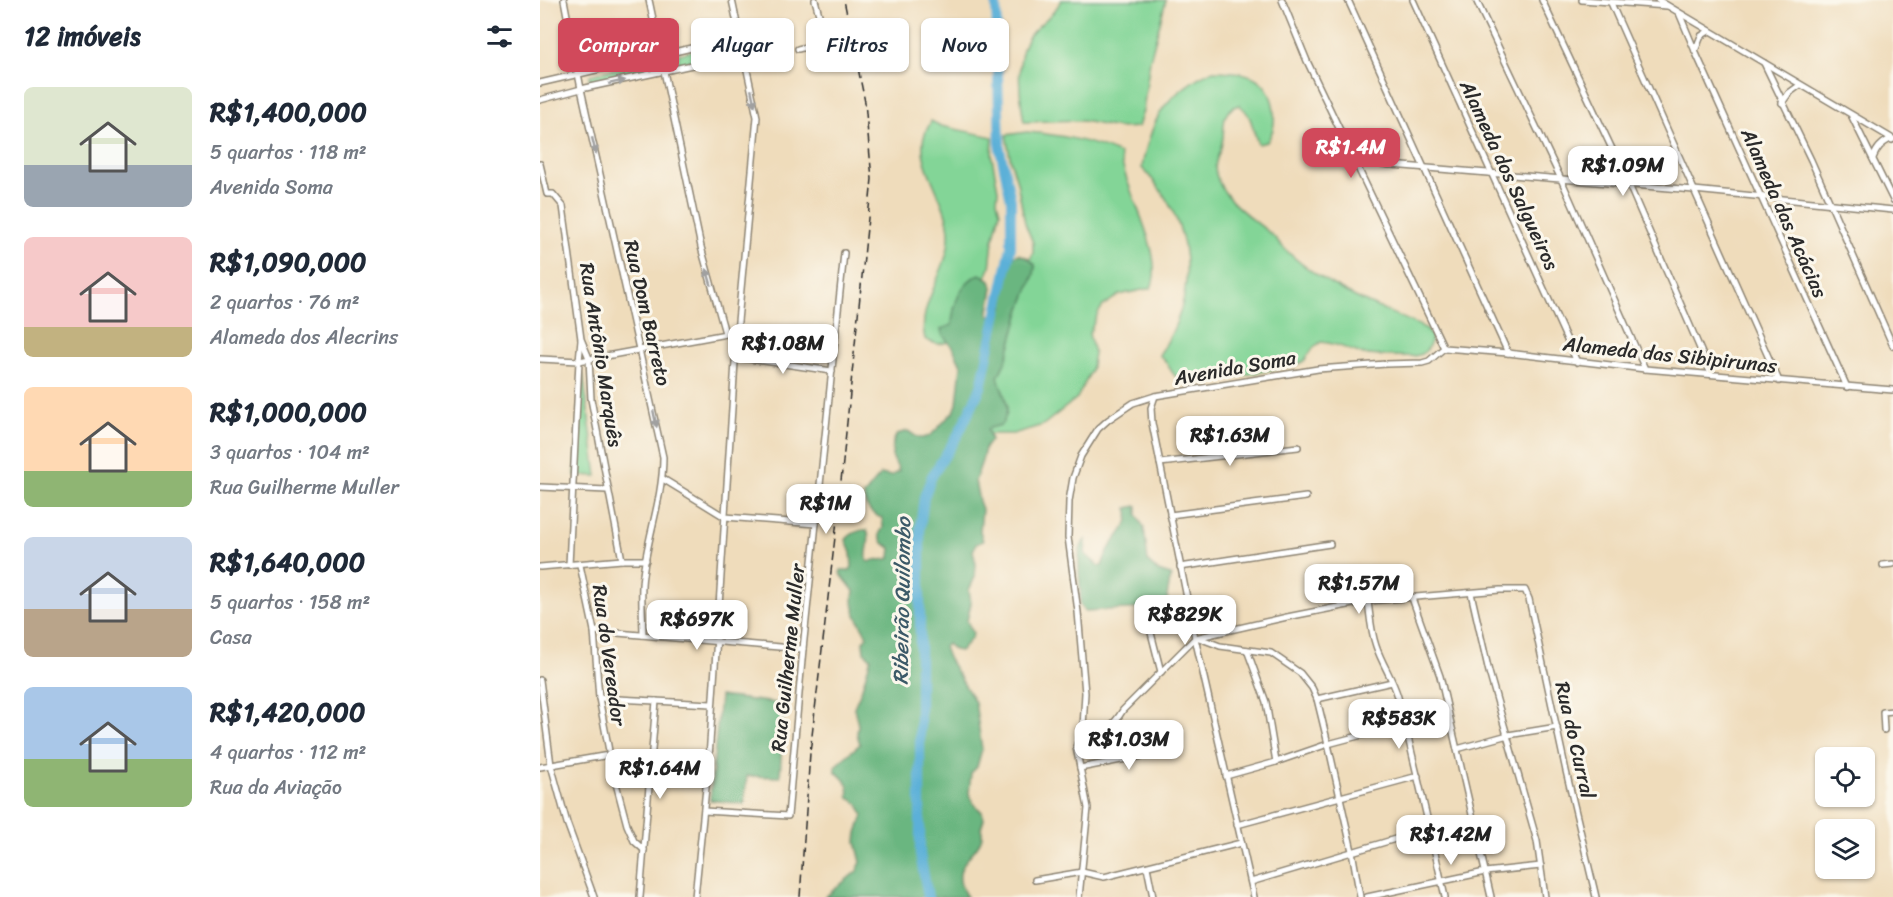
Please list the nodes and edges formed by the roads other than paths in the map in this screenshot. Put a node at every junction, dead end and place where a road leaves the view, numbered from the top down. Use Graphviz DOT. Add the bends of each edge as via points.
graph roads {
  1 [pos="564,0"];
  2 [pos="649,0"];
  3 [pos="732,0"];
  4 [pos="815,0"];
  5 [pos="1282,0"];
  6 [pos="1348,0"];
  7 [pos="1413,0"];
  8 [pos="1476,0"];
  9 [pos="1542,0"];
  10 [pos="1582,0"];
  11 [pos="1658,0"];
  12 [pos="1611,3"];
  13 [pos="1668,6"];
  14 [pos="1679,13"];
  15 [pos="653,18"];
  16 [pos="735,18"];
  17 [pos="1709,31"];
  18 [pos="798,49"];
  19 [pos="1695,51"];
  20 [pos="1764,63"];
  21 [pos="584,72"];
  22 [pos="660,72"];
  23 [pos="665,72"];
  24 [pos="747,72"];
  25 [pos="579,73"];
  26 [pos="540,83"];
  27 [pos="1800,85"];
  28 [pos="581,89"];
  29 [pos="540,100"];
  30 [pos="1782,103"];
  31 [pos="1851,115"];
  32 [pos="1892,140"];
  33 [pos="1873,158"];
  34 [pos="1355,162"];
  35 [pos="540,164"];
  36 [pos="1424,167"];
  37 [pos="1493,174"];
  38 [pos="1561,179"];
  39 [pos="1629,186"];
  40 [pos="1694,190"];
  41 [pos="547,195"];
  42 [pos="540,197"];
  43 [pos="1761,197"];
  44 [pos="1893,200"];
  45 [pos="1830,203"];
  46 [pos="1893,210"];
  47 [pos="844,253"];
  48 [pos="737,332"];
  49 [pos="725,333"];
  50 [pos="581,339"];
  51 [pos="1893,346"];
  52 [pos="1444,348"];
  53 [pos="639,349"];
  54 [pos="1508,353"];
  55 [pos="736,357"];
  56 [pos="589,358"];
  57 [pos="540,359"];
  58 [pos="579,361"];
  59 [pos="1577,362"];
  60 [pos="1645,369"];
  61 [pos="832,371"];
  62 [pos="1711,375"];
  63 [pos="1779,381"];
  64 [pos="1847,387"];
  65 [pos="1893,390"];
  66 [pos="1155,396"];
  67 [pos="1298,447"];
  68 [pos="1160,463"];
  69 [pos="663,479"];
  70 [pos="540,487"];
  71 [pos="573,488"];
  72 [pos="608,490"];
  73 [pos="1306,497"];
  74 [pos="1170,515"];
  75 [pos="725,517"];
  76 [pos="816,524"];
  77 [pos="1330,544"];
  78 [pos="622,560"];
  79 [pos="646,560"];
  80 [pos="1893,564"];
  81 [pos="569,565"];
  82 [pos="580,565"];
  83 [pos="1882,565"];
  84 [pos="540,567"];
  85 [pos="1180,567"];
  86 [pos="1471,593"];
  87 [pos="1412,598"];
  88 [pos="1368,602"];
  89 [pos="1148,621"];
  90 [pos="594,631"];
  91 [pos="643,635"];
  92 [pos="1197,638"];
  93 [pos="715,640"];
  94 [pos="802,649"];
  95 [pos="1247,650"];
  96 [pos="1161,672"];
  97 [pos="540,680"];
  98 [pos="1392,681"];
  99 [pos="599,698"];
  100 [pos="1317,699"];
  101 [pos="656,701"];
  102 [pos="711,704"];
  103 [pos="1893,711"];
  104 [pos="1404,724"];
  105 [pos="1083,727"];
  106 [pos="1557,727"];
  107 [pos="1884,730"];
  108 [pos="1508,735"];
  109 [pos="1328,744"];
  110 [pos="1457,749"];
  111 [pos="1173,750"];
  112 [pos="609,756"];
  113 [pos="1276,762"];
  114 [pos="551,765"];
  115 [pos="540,767"];
  116 [pos="1080,768"];
  117 [pos="1226,776"];
  118 [pos="1418,776"];
  119 [pos="1340,797"];
  120 [pos="704,811"];
  121 [pos="1237,825"];
  122 [pos="1429,829"];
  123 [pos="1241,843"];
  124 [pos="644,850"];
  125 [pos="1352,851"];
  126 [pos="1541,866"];
  127 [pos="1147,867"];
  128 [pos="1082,872"];
  129 [pos="1485,872"];
  130 [pos="1035,880"];
  131 [pos="1441,880"];
  132 [pos="1251,882"];
  133 [pos="594,897"];
  134 [pos="640,897"];
  135 [pos="695,897"];
  136 [pos="1079,897"];
  137 [pos="1152,897"];
  138 [pos="1254,897"];
  139 [pos="1360,897"];
  140 [pos="1367,897"];
  141 [pos="1445,897"];
  142 [pos="1491,897"];
  143 [pos="1545,897"];
  144 [pos="1596,897"];
  1 -- 25 [label="street, Rua Dom Barreto"];
  2 -- 15 [label="street"];
  3 -- 16 [label="street"];
  4 -- 18 [label="street" via="824,41"];
  5 -- 34 [label="street"];
  6 -- 36 [label="street"];
  7 -- 37 [label="street, Alameda dos Salgueiros"];
  8 -- 38 [label="street"];
  9 -- 39 [label="street"];
  10 -- 12 [label="street"];
  11 -- 13 [label="street"];
  12 -- 13 [label="street"];
  12 -- 40 [label="street"];
  13 -- 14 [label="street"];
  14 -- 17 [label="street"];
  14 -- 19 [label="street, Alameda das Acácias"];
  17 -- 19 [label="street" via="1701,36"];
  17 -- 20 [label="street"];
  19 -- 43 [label="street, Alameda das Acácias"];
  20 -- 27 [label="street"];
  20 -- 30 [label="street"];
  21 -- 25 [label="street"];
  28 -- 22 [label="street, one-way"];
  49 -- 23 [label="street, one-way" via="701,247"];
  24 -- 48 [label="street, one-way" via="757,117"];
  25 -- 26 [label="street"];
  25 -- 28 [label="street, Rua Dom Barreto"];
  27 -- 30 [label="street"];
  27 -- 31 [label="street"];
  28 -- 29 [label="street"];
  28 -- 53 [label="street, Rua Dom Barreto, one-way"];
  30 -- 45 [label="street"];
  31 -- 32 [label="street"];
  31 -- 33 [label="street"];
  32 -- 33 [label="street" via="1879,146"];
  33 -- 44 [label="street"];
  34 -- 36 [label="street"];
  34 -- 52 [label="street"];
  35 -- 41 [label="street, Rua Antônio Marquês"];
  36 -- 37 [label="street"];
  36 -- 54 [label="street"];
  37 -- 38 [label="street"];
  37 -- 59 [label="street, Alameda dos Salgueiros"];
  38 -- 39 [label="street"];
  38 -- 60 [label="street"];
  39 -- 40 [label="street"];
  39 -- 62 [label="street"];
  40 -- 43 [label="street"];
  40 -- 63 [label="street"];
  41 -- 42 [label="street"];
  41 -- 50 [label="street, Rua Antônio Marquês" via="552,194 563,206"];
  43 -- 45 [label="street"];
  43 -- 64 [label="street, Alameda das Acácias"];
  45 -- 46 [label="street"];
  45 -- 51 [label="street"];
  47 -- 61 [label="street, Rua Guilherme Muller"];
  48 -- 49 [label="street"];
  48 -- 55 [label="street"];
  49 -- 53 [label="street"];
  50 -- 56 [label="street, Rua Antônio Marquês"];
  50 -- 58 [label="street"];
  52 -- 54 [label="street, Alameda das Sibipirunas"];
  52 -- 66 [label="street, Avenida Soma" via="1422,363 1318,369"];
  53 -- 56 [label="street"];
  53 -- 69 [label="street, Rua Dom Barreto, one-way" via="663,457"];
  54 -- 59 [label="street, Alameda das Sibipirunas"];
  55 -- 61 [label="street"];
  55 -- 75 [label="street"];
  56 -- 58 [label="street"];
  56 -- 72 [label="street, Rua Antônio Marquês" via="591,399"];
  57 -- 58 [label="street"];
  58 -- 71 [label="street"];
  59 -- 60 [label="street, Alameda das Sibipirunas"];
  60 -- 62 [label="street, Alameda das Sibipirunas"];
  61 -- 76 [label="street, Rua Guilherme Muller"];
  62 -- 63 [label="street, Alameda das Sibipirunas"];
  63 -- 64 [label="street, Alameda das Sibipirunas"];
  64 -- 65 [label="street, Alameda das Sibipirunas"];
  66 -- 68 [label="street, Avenida Soma" via="1152,423"];
  66 -- 105 [label="street" via="1133,403 1098,429 1073,478 1067,527 1078,612"];
  67 -- 68 [label="street"];
  68 -- 74 [label="street, Avenida Soma"];
  69 -- 75 [label="street"];
  69 -- 79 [label="street, Rua Dom Barreto"];
  70 -- 71 [label="street"];
  71 -- 72 [label="street"];
  71 -- 81 [label="street"];
  72 -- 78 [label="street, Rua Antônio Marquês"];
  73 -- 74 [label="street"];
  74 -- 85 [label="street, Avenida Soma"];
  75 -- 76 [label="street"];
  75 -- 93 [label="street"];
  76 -- 94 [label="street, Rua Guilherme Muller"];
  77 -- 85 [label="street"];
  78 -- 79 [label="street"];
  78 -- 82 [label="street"];
  79 -- 91 [label="street, Rua Dom Barreto"];
  80 -- 83 [label="street"];
  81 -- 82 [label="street"];
  81 -- 84 [label="street"];
  82 -- 90 [label="street, Rua do Vereador"];
  85 -- 92 [label="street, Avenida Soma"];
  86 -- 87 [label="street"];
  86 -- 106 [label="street, Rua do Curral" via="1527,592"];
  86 -- 108 [label="street"];
  87 -- 88 [label="street"];
  87 -- 110 [label="street" via="1440,676"];
  88 -- 92 [label="street"];
  88 -- 98 [label="street" via="1376,647"];
  89 -- 96 [label="street"];
  90 -- 91 [label="street"];
  90 -- 99 [label="street, Rua do Vereador"];
  91 -- 93 [label="street"];
  92 -- 95 [label="street"];
  92 -- 96 [label="street"];
  92 -- 117 [label="street, Avenida Soma"];
  93 -- 94 [label="street"];
  93 -- 102 [label="street"];
  94 -- 120 [label="street, Rua Guilherme Muller" via="788,816"];
  95 -- 100 [label="street" via="1271,653 1292,666"];
  95 -- 113 [label="street" via="1266,702"];
  96 -- 105 [label="street" via="1115,723 1100,730"];
  97 -- 114 [label="street"];
  98 -- 100 [label="street"];
  98 -- 104 [label="street"];
  99 -- 101 [label="street"];
  99 -- 112 [label="street, Rua do Vereador"];
  100 -- 109 [label="street"];
  101 -- 102 [label="street"];
  101 -- 124 [label="street"];
  102 -- 120 [label="street"];
  103 -- 107 [label="street" via="1883,712"];
  104 -- 109 [label="street"];
  104 -- 118 [label="street"];
  105 -- 116 [label="street" via="1076,747"];
  106 -- 108 [label="street"];
  106 -- 144 [label="street, Rua do Curral"];
  108 -- 110 [label="street"];
  108 -- 126 [label="street"];
  109 -- 113 [label="street"];
  109 -- 119 [label="street"];
  110 -- 129 [label="street"];
  111 -- 116 [label="street"];
  112 -- 114 [label="street"];
  112 -- 124 [label="street, Rua do Vereador" via="627,825 634,841"];
  113 -- 117 [label="street"];
  114 -- 115 [label="street"];
  114 -- 133 [label="street"];
  116 -- 128 [label="street" via="1088,808"];
  117 -- 121 [label="street, Avenida Soma"];
  118 -- 119 [label="street"];
  118 -- 122 [label="street"];
  119 -- 121 [label="street"];
  119 -- 125 [label="street"];
  120 -- 135 [label="street"];
  121 -- 123 [label="street, Avenida Soma"];
  122 -- 125 [label="street"];
  122 -- 131 [label="street"];
  123 -- 127 [label="street"];
  123 -- 132 [label="street, Avenida Soma"];
  124 -- 134 [label="street"];
  125 -- 132 [label="street"];
  125 -- 139 [label="street"];
  126 -- 129 [label="street"];
  126 -- 143 [label="street"];
  127 -- 128 [label="street" via="1104,877"];
  127 -- 137 [label="street"];
  128 -- 130 [label="street"];
  128 -- 136 [label="street"];
  129 -- 131 [label="street"];
  129 -- 142 [label="street"];
  131 -- 140 [label="street"];
  131 -- 141 [label="street"];
  132 -- 138 [label="street, Avenida Soma"];
}
